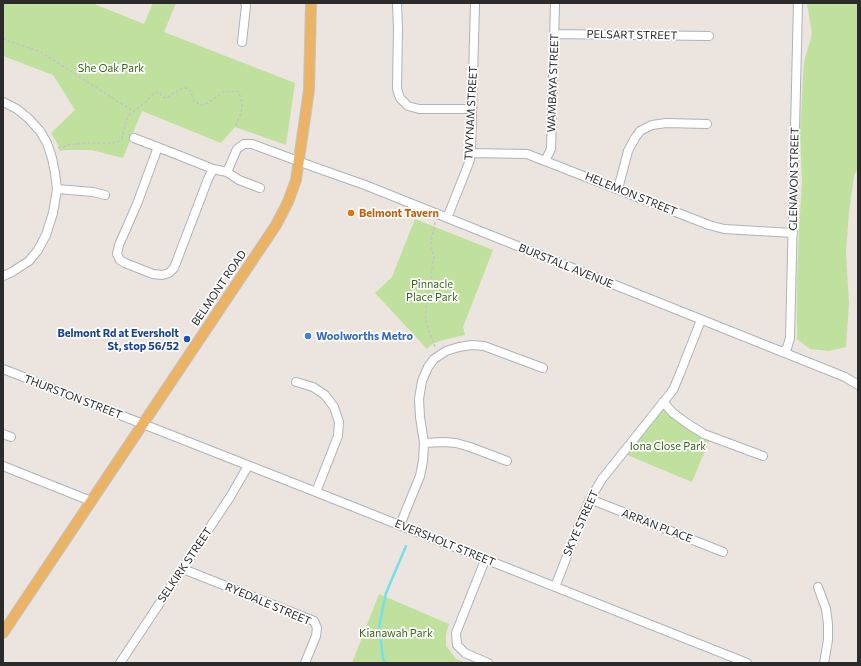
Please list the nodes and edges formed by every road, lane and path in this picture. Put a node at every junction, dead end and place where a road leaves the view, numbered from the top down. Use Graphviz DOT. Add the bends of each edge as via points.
graph roads {
  1 [pos="245,3"];
  2 [pos="311,3"];
  3 [pos="397,3"];
  4 [pos="475,3"];
  5 [pos="555,3"];
  6 [pos="798,3"];
  7 [pos="555,34"];
  8 [pos="709,36"];
  9 [pos="3,38"];
  10 [pos="242,42"];
  11 [pos="3,102"];
  12 [pos="472,109"];
  13 [pos="134,111"];
  14 [pos="707,124"];
  15 [pos="235,127"];
  16 [pos="134,138"];
  17 [pos="158,147"];
  18 [pos="50,151"];
  19 [pos="471,153"];
  20 [pos="545,161"];
  21 [pos="299,162"];
  22 [pos="213,169"];
  23 [pos="227,172"];
  24 [pos="260,188"];
  25 [pos="57,189"];
  26 [pos="618,189"];
  27 [pos="105,195"];
  28 [pos="447,218"];
  29 [pos="435,222"];
  30 [pos="793,233"];
  31 [pos="3,276"];
  32 [pos="701,320"];
  33 [pos="782,352"];
  34 [pos="439,356"];
  35 [pos="543,368"];
  36 [pos="3,370"];
  37 [pos="296,382"];
  38 [pos="858,385"];
  39 [pos="663,402"];
  40 [pos="143,424"];
  41 [pos="424,443"];
  42 [pos="763,456"];
  43 [pos="507,461"];
  44 [pos="3,466"];
  45 [pos="248,466"];
  46 [pos="316,492"];
  47 [pos="590,499"];
  48 [pos="91,501"];
  49 [pos="400,525"];
  50 [pos="724,552"];
  51 [pos="485,560"];
  52 [pos="183,569"];
  53 [pos="555,587"];
  54 [pos="818,587"];
  55 [pos="3,633"];
  56 [pos="120,663"];
  57 [pos="306,663"];
  58 [pos="488,663"];
  59 [pos="747,663"];
  60 [pos="824,663"];
  1 -- 10 [label="street"];
  2 -- 21 [label="main road, BELMONT ROAD" via="309,90"];
  3 -- 12 [label="street" via="397,89 400,98 408,106 419,109"];
  4 -- 12 [label="street, TWYNAM STREET"];
  5 -- 7 [label="street, WAMBAYA STREET"];
  6 -- 30 [label="street, GLENAVON STREET"];
  7 -- 8 [label="street, PELSART STREET"];
  7 -- 20 [label="street, WAMBAYA STREET" via="551,148"];
  9 -- 13 [label="path" via="39,51"];
  11 -- 18 [label="street" via="29,119 40,131"];
  12 -- 19 [label="street, TWYNAM STREET"];
  13 -- 15 [label="path" via="157,92 166,98 177,90 187,88 194,101 201,105 223,92 238,91 242,106"];
  13 -- 18 [label="path" via="126,120 122,138 118,142 68,145"];
  14 -- 26 [label="street" via="666,123 652,125 640,131 628,151"];
  16 -- 17 [label="street"];
  17 -- 22 [label="street"];
  17 -- 22 [label="street" via="119,245 117,254 125,263 162,275 174,268"];
  18 -- 25 [label="street"];
  19 -- 20 [label="street, HELEMON STREET" via="527,154"];
  19 -- 28 [label="street, TWYNAM STREET"];
  20 -- 26 [label="street, HELEMON STREET"];
  21 -- 23 [label="street, BURSTALL AVENUE" via="252,144 244,144 237,149"];
  21 -- 28 [label="street, BURSTALL AVENUE"];
  21 -- 40 [label="main road, BELMONT ROAD" via="288,202 276,225"];
  22 -- 23 [label="street"];
  23 -- 24 [label="street"];
  25 -- 27 [label="street"];
  25 -- 31 [label="street" via="53,214 38,250 29,261"];
  26 -- 30 [label="street, HELEMON STREET" via="724,230"];
  28 -- 32 [label="street, BURSTALL AVENUE"];
  29 -- 34 [label="path" via="432,238 434,257 425,314 428,331"];
  30 -- 33 [label="street, GLENAVON STREET" via="790,338 787,348"];
  32 -- 33 [label="street, BURSTALL AVENUE"];
  32 -- 39 [label="street, SKYE STREET" via="673,390"];
  33 -- 38 [label="street, BURSTALL AVENUE"];
  34 -- 35 [label="street" via="459,347 484,346"];
  34 -- 41 [label="street" via="434,359 422,380 419,405"];
  36 -- 40 [label="street, THURSTON STREET"];
  37 -- 46 [label="street" via="313,387 325,396 334,407 339,422 338,436"];
  39 -- 42 [label="street" via="673,413 704,434"];
  39 -- 47 [label="street, SKYE STREET" via="602,479"];
  40 -- 45 [label="street, EVERSHOLT STREET"];
  40 -- 48 [label="main road, BELMONT ROAD"];
  41 -- 43 [label="street" via="456,443"];
  41 -- 49 [label="street" via="420,476"];
  44 -- 48 [label="street"];
  45 -- 46 [label="street, EVERSHOLT STREET"];
  45 -- 52 [label="street, SELKIRK STREET"];
  46 -- 49 [label="street, EVERSHOLT STREET"];
  47 -- 50 [label="street, ARRAN PLACE"];
  47 -- 53 [label="street, SKYE STREET"];
  48 -- 55 [label="main road, BELMONT ROAD"];
  49 -- 51 [label="street, EVERSHOLT STREET"];
  51 -- 53 [label="street, EVERSHOLT STREET"];
  51 -- 58 [label="street" via="456,633 457,645 465,653"];
  52 -- 56 [label="street, SELKIRK STREET"];
  52 -- 57 [label="street, RYEDALE STREET" via="314,621 317,628 316,636"];
  53 -- 59 [label="street, EVERSHOLT STREET"];
  54 -- 60 [label="street" via="828,624"];
}
